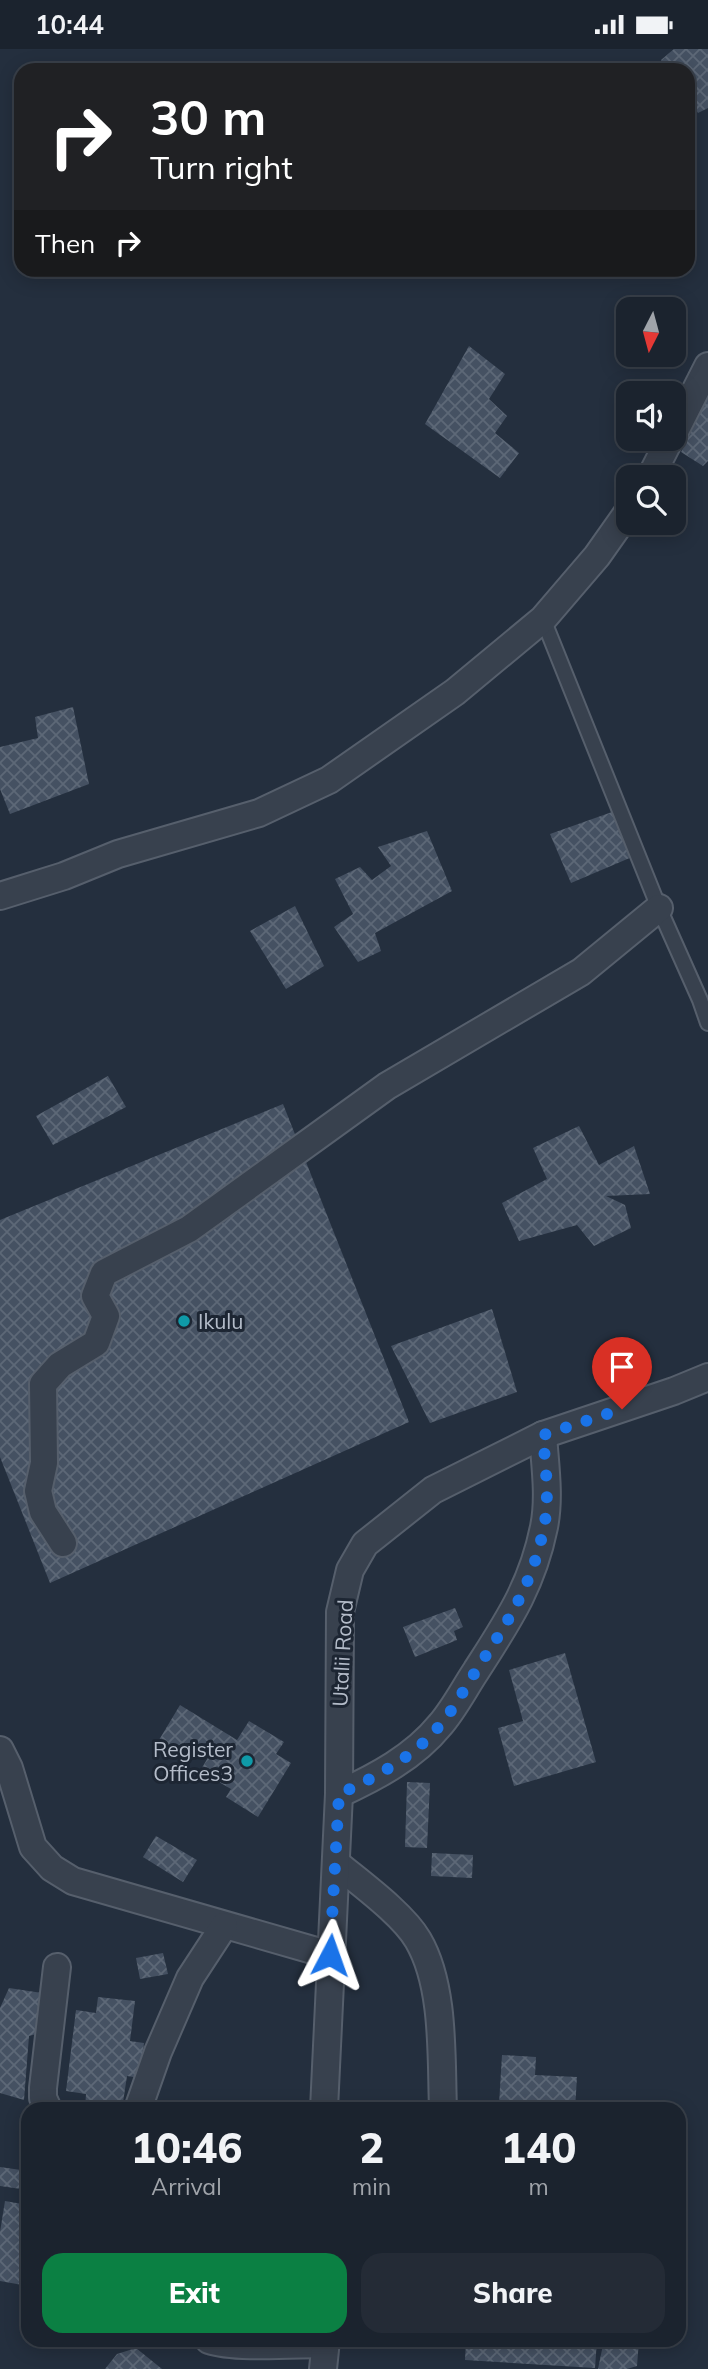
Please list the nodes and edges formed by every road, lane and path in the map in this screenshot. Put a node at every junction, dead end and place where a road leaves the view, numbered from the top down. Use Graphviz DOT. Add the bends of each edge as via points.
graph roads {
  1 [pos="708,366"];
  2 [pos="686,409"];
  3 [pos="616,529"];
  4 [pos="543,619"];
  5 [pos="0,896"];
  6 [pos="659,908"];
  7 [pos="708,1023"];
  8 [pos="708,1377"];
  9 [pos="543,1435"];
  10 [pos="63,1543"];
  11 [pos="0,1750"];
  12 [pos="339,1794"];
  13 [pos="336,1863"];
  14 [pos="224,1926"];
  15 [pos="330,1955"];
  16 [pos="57,1967"];
  17 [pos="45,2102"];
  18 [pos="140,2102"];
  19 [pos="324,2102"];
  20 [pos="443,2102"];
  21 [pos="284,2347"];
  22 [pos="325,2351"];
  1 -- 2 [label="street"];
  3 -- 4 [label="street"];
  4 -- 5 [label="street" via="454,692 329,780 259,813"];
  4 -- 6 [label="lane"];
  6 -- 7 [label="lane"];
  6 -- 10 [label="street" via="581,972 387,1086 189,1229 104,1273 95,1296 106,1316 96,1343 60,1365 43,1384 44,1463 38,1491 43,1512"];
  8 -- 9 [label="street, Utalii Road"];
  9 -- 12 [label="street" via="544,1524 532,1574 511,1617 440,1726 377,1777"];
  9 -- 12 [label="street, Utalii Road" via="433,1490 365,1544 350,1570 340,1612"];
  11 -- 14 [label="street" via="33,1847 52,1868 73,1881"];
  12 -- 13 [label="street, Utalii Road"];
  13 -- 15 [label="street, Utalii Road"];
  13 -- 20 [label="street" via="417,1938 429,1963 438,2013"];
  14 -- 15 [label="street"];
  14 -- 18 [label="street" via="190,1978"];
  15 -- 19 [label="street, Utalii Road"];
  16 -- 17 [label="street"];
  21 -- 22 [label="street"];
}
